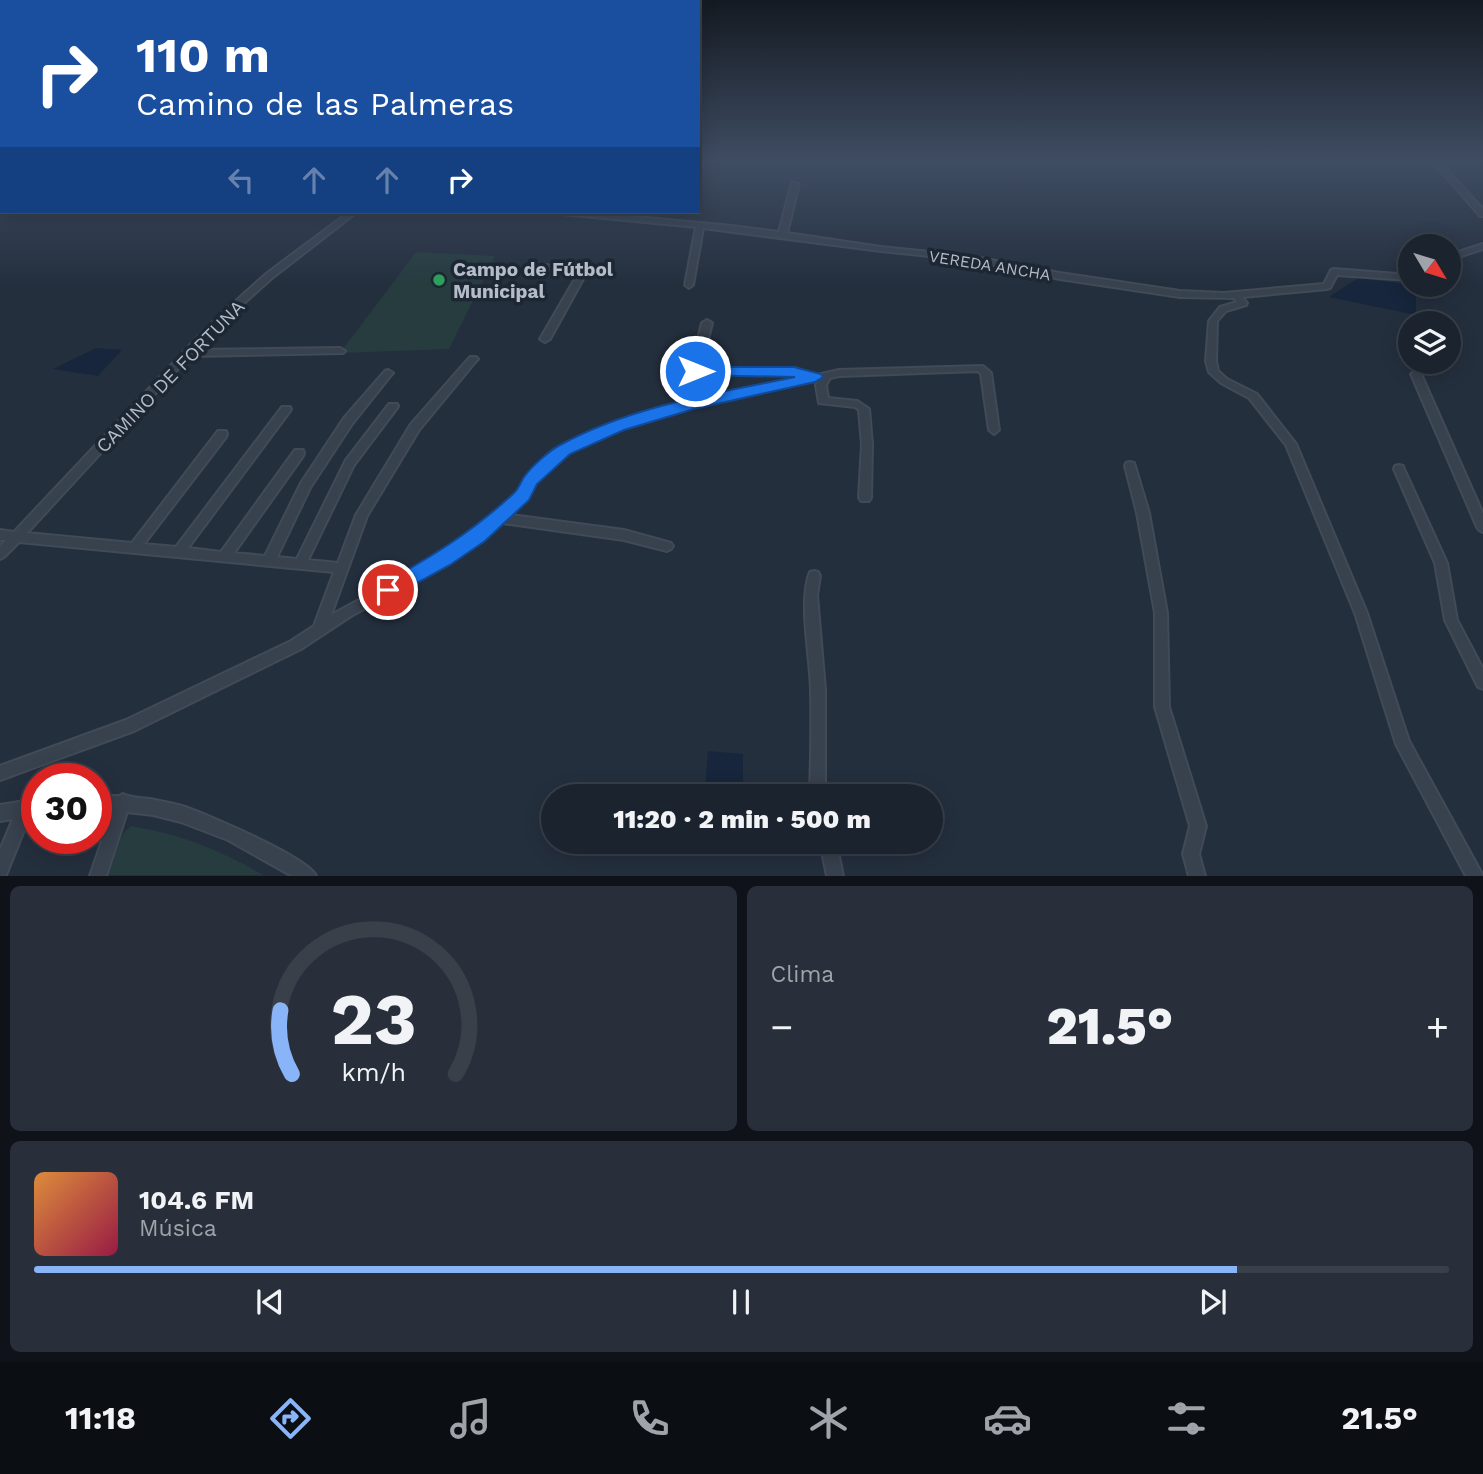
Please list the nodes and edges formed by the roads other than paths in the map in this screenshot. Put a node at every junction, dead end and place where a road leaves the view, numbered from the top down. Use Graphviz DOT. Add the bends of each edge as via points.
graph roads {
  1 [pos="791,202"];
  2 [pos="350,214"];
  3 [pos="583,214"];
  4 [pos="699,225"];
  5 [pos="783,234"];
  6 [pos="1483,246"];
  7 [pos="1461,254"];
  8 [pos="533,266"];
  9 [pos="1398,276"];
  10 [pos="689,285"];
  11 [pos="1236,295"];
  12 [pos="707,323"];
  13 [pos="545,339"];
  14 [pos="340,351"];
  15 [pos="188,353"];
  16 [pos="473,359"];
  17 [pos="388,373"];
  18 [pos="1416,374"];
  19 [pos="821,376"];
  20 [pos="393,406"];
  21 [pos="286,410"];
  22 [pos="994,430"];
  23 [pos="222,434"];
  24 [pos="299,453"];
  25 [pos="1130,466"];
  26 [pos="1399,469"];
  27 [pos="865,498"];
  28 [pos="500,518"];
  29 [pos="1483,527"];
  30 [pos="0,535"];
  31 [pos="15,537"];
  32 [pos="667,546"];
  33 [pos="134,549"];
  34 [pos="178,553"];
  35 [pos="0,554"];
  36 [pos="224,557"];
  37 [pos="269,561"];
  38 [pos="300,564"];
  39 [pos="341,568"];
  40 [pos="814,576"];
  41 [pos="319,630"];
  42 [pos="1483,683"];
  43 [pos="0,773"];
  44 [pos="818,784"];
  45 [pos="123,802"];
  46 [pos="112,803"];
  47 [pos="21,810"];
  48 [pos="0,813"];
  49 [pos="21,828"];
  50 [pos="830,854"];
  51 [pos="0,869"];
  52 [pos="98,876"];
  53 [pos="308,876"];
  54 [pos="835,876"];
  55 [pos="1196,876"];
  56 [pos="1475,876"];
  1 -- 5 [label="street"];
  2 -- 15 [label="street, CAMINO DE FORTUNA" via="269,276"];
  3 -- 4 [label="street, VEREDA ANCHA"];
  4 -- 5 [label="street, VEREDA ANCHA"];
  4 -- 10 [label="street"];
  5 -- 11 [label="street, VEREDA ANCHA" via="969,258 1121,286"];
  6 -- 7 [label="street"];
  8 -- 13 [label="street" via="584,270"];
  9 -- 11 [label="street, VEREDA ANCHA" via="1334,272 1327,286"];
  11 -- 56 [label="street" via="1243,303 1223,309 1213,321 1214,372 1253,396 1292,444 1360,612 1403,744"];
  12 -- 19 [label="street" via="695,371"];
  14 -- 15 [label="street"];
  15 -- 31 [label="street, CAMINO DE FORTUNA"];
  16 -- 39 [label="street" via="415,427 362,515"];
  17 -- 37 [label="street" via="348,421 305,486"];
  18 -- 29 [label="street"];
  19 -- 22 [label="street" via="980,368 986,373"];
  19 -- 27 [label="street" via="823,401 857,404 864,409"];
  19 -- 28 [label="street" via="693,404 619,426 575,445 544,465"];
  20 -- 38 [label="street" via="350,463"];
  21 -- 34 [label="street"];
  23 -- 33 [label="street"];
  24 -- 36 [label="street"];
  25 -- 55 [label="street" via="1161,613 1162,707 1198,826 1191,854"];
  26 -- 42 [label="street" via="1441,563 1451,620"];
  28 -- 32 [label="street" via="624,535"];
  28 -- 41 [label="street" via="443,560"];
  30 -- 31 [label="street"];
  31 -- 33 [label="street"];
  31 -- 35 [label="street, CAMINO DE FORTUNA"];
  33 -- 34 [label="street"];
  34 -- 36 [label="street"];
  36 -- 37 [label="street"];
  37 -- 38 [label="street"];
  38 -- 39 [label="street"];
  39 -- 41 [label="street"];
  40 -- 44 [label="street"];
  41 -- 43 [label="street" via="129,726"];
  45 -- 46 [label="street"];
  45 -- 52 [label="street"];
  45 -- 53 [label="street" via="201,820 258,845"];
  47 -- 48 [label="street"];
  49 -- 51 [label="street"];
  50 -- 54 [label="street"];
}
